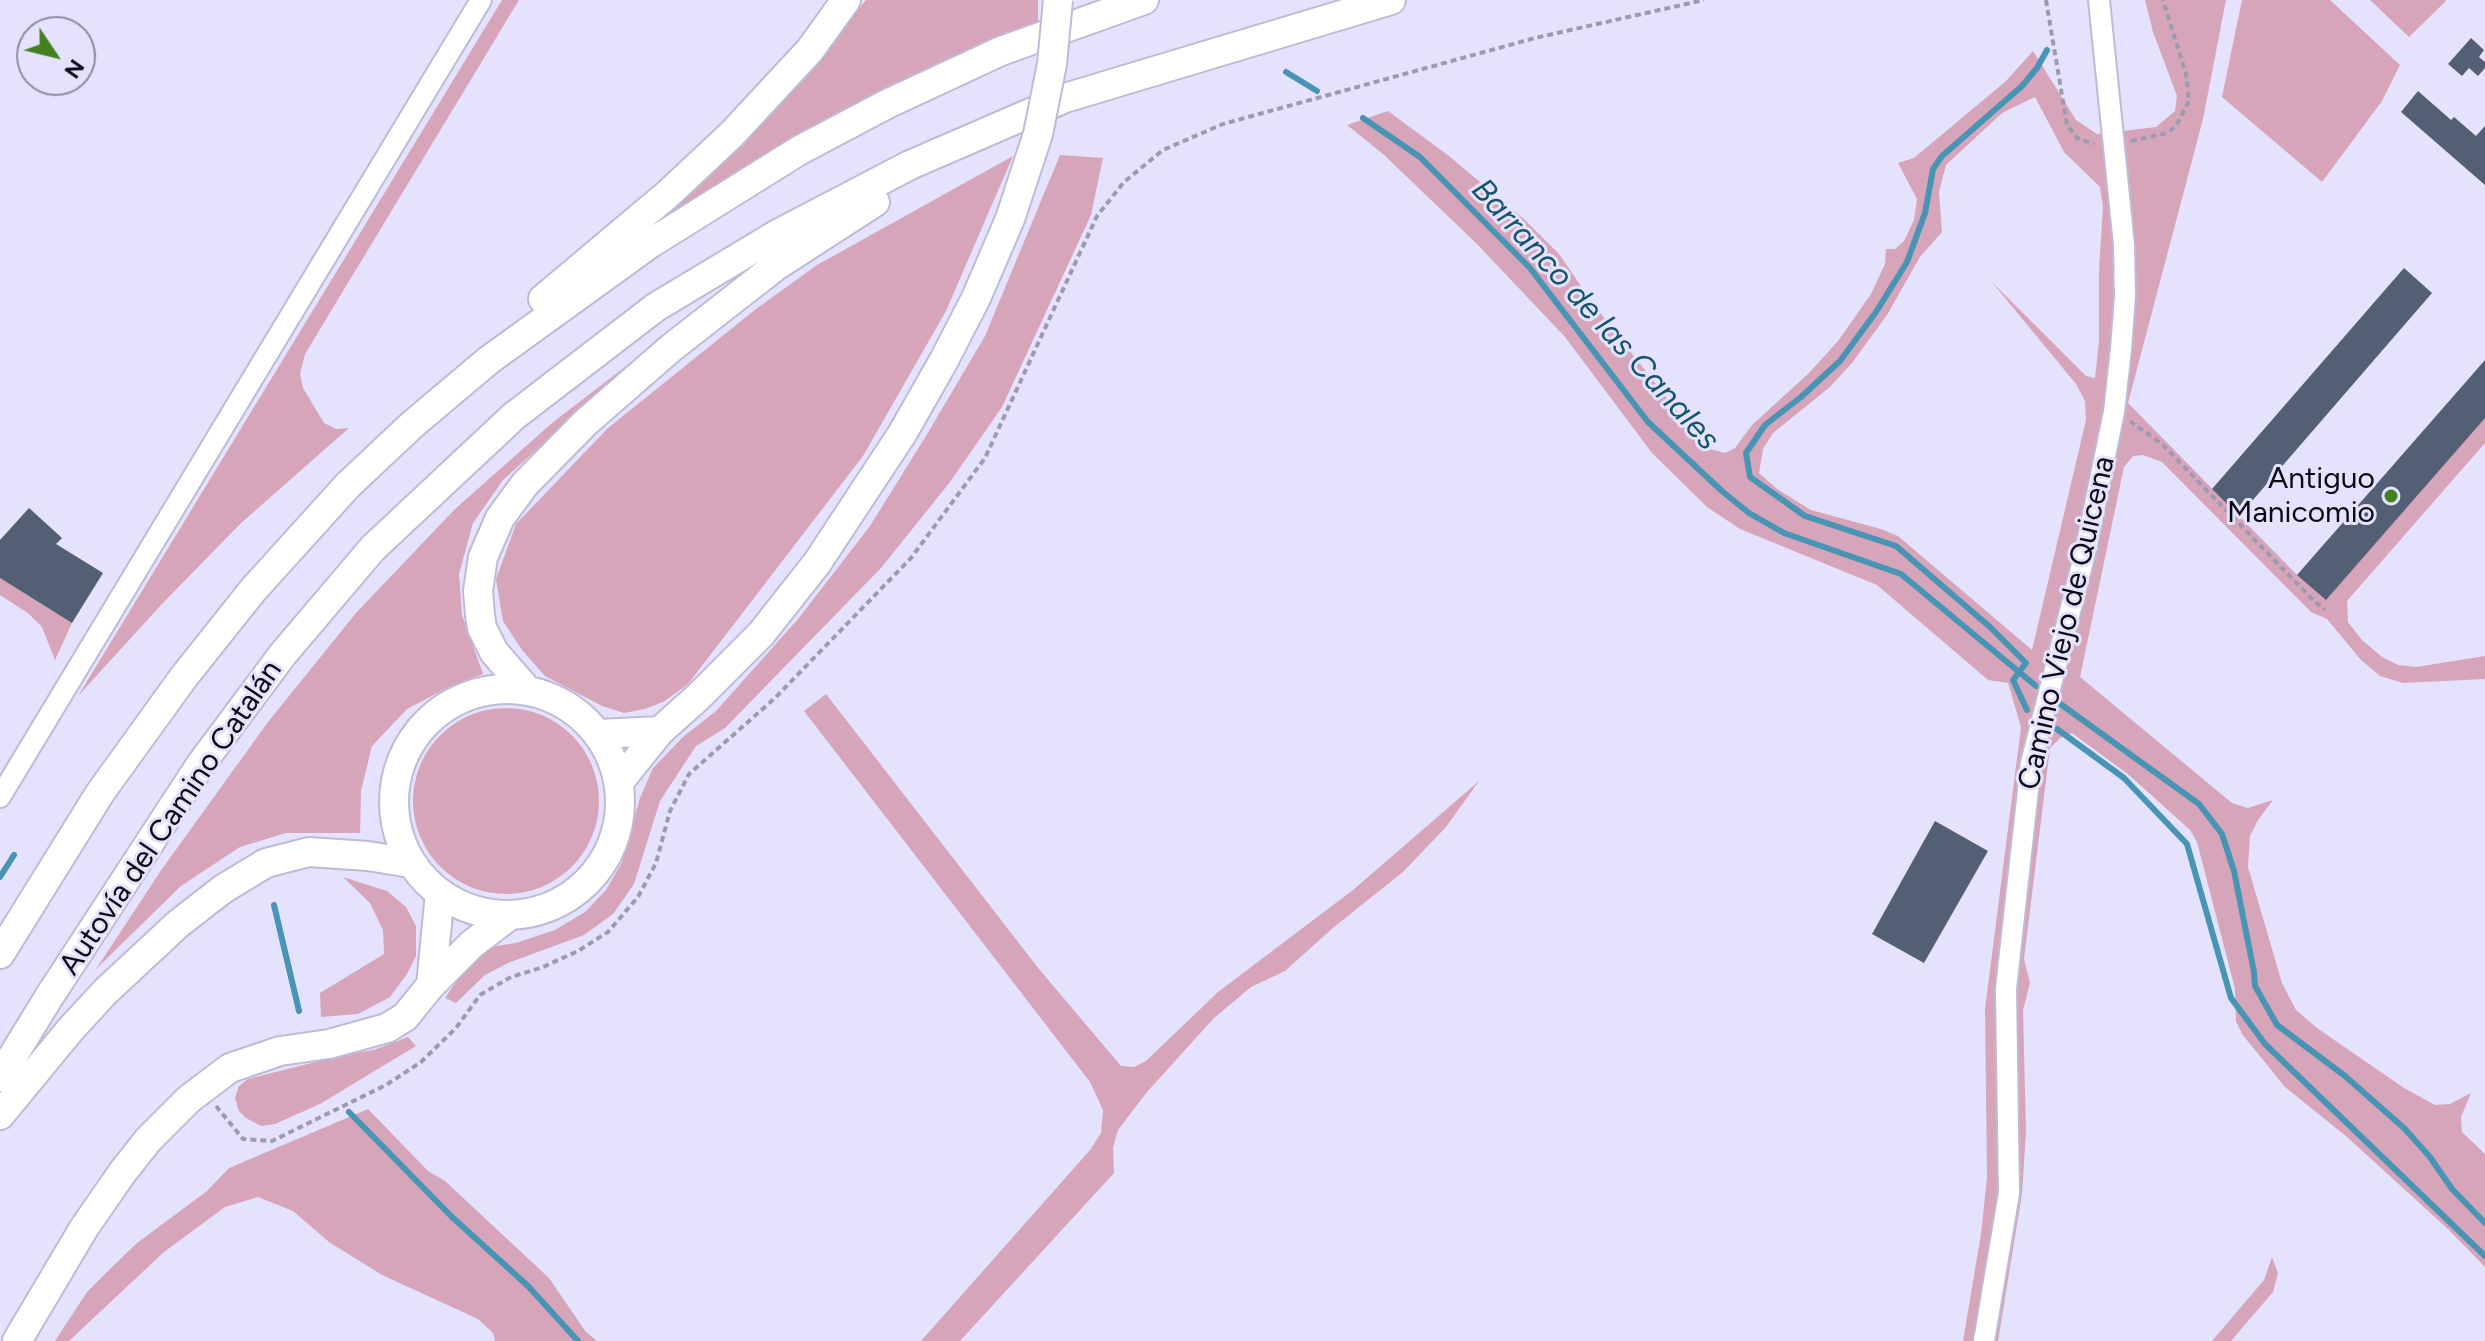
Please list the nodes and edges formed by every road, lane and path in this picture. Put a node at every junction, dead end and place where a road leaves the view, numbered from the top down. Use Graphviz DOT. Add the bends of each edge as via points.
graph roads {
  1 [pos="481,0"];
  2 [pos="846,0"];
  3 [pos="1058,0"];
  4 [pos="1144,0"];
  5 [pos="1391,0"];
  6 [pos="1704,0"];
  7 [pos="2046,0"];
  8 [pos="2099,0"];
  9 [pos="2163,0"];
  10 [pos="1065,98"];
  11 [pos="2115,143"];
  12 [pos="2114,412"];
  13 [pos="348,485"];
  14 [pos="2325,610"];
  15 [pos="527,690"];
  16 [pos="660,731"];
  17 [pos="598,734"];
  18 [pos="619,782"];
  19 [pos="0,797"];
  20 [pos="410,863"];
  21 [pos="440,893"];
  22 [pos="509,916"];
  23 [pos="0,954"];
  24 [pos="431,985"];
  25 [pos="0,1077"];
  26 [pos="205,1087"];
  27 [pos="0,1115"];
  28 [pos="17,1341"];
  29 [pos="1984,1341"];
  1 -- 19 [label="street"];
  2 -- 13 [label="highway" via="810,50 732,134 496,338"];
  3 -- 16 [label="highway, bridge" via="1038,134 1010,219 943,362 817,563 761,634"];
  4 -- 13 [label="highway" via="1001,51 887,104 704,207 489,360"];
  5 -- 10 [label="highway, Autovía del Camino Catalán"];
  6 -- 26 [label="path" via="1535,38 1223,124 1163,150 1124,182 1097,216 985,458 911,558 775,698 689,774 670,811 656,863 638,897 608,932 480,995 421,1062 272,1141 243,1139"];
  7 -- 11 [label="path" via="2067,125 2084,142"];
  8 -- 11 [label="street, Camino Viejo de Quicena"];
  9 -- 11 [label="path" via="2189,101 2167,133"];
  10 -- 15 [label="highway" via="896,188 776,266 671,348 525,484 500,518 483,557 478,591 482,628 494,652"];
  10 -- 25 [label="highway, Autovía del Camino Catalán" via="910,165 776,235 656,307 514,416 373,548 283,654 201,764"];
  11 -- 12 [label="street, Camino Viejo de Quicena" via="2125,297"];
  12 -- 14 [label="path" via="2162,444"];
  12 -- 29 [label="street, Camino Viejo de Quicena" via="2085,553 2031,763 2006,989 2009,1193"];
  13 -- 23 [label="highway" via="183,678 100,793"];
  15 -- 17 [label="highway" via="578,713"];
  15 -- 20 [label="highway" via="505,688 460,698 425,722 410,742 399,764 393,800 398,837"];
  16 -- 17 [label="highway"];
  16 -- 18 [label="highway"];
  17 -- 18 [label="highway"];
  18 -- 22 [label="highway" via="620,815 611,847 595,874 570,897 541,911"];
  20 -- 21 [label="highway"];
  20 -- 27 [label="highway" via="309,852 266,863 223,889 105,992"];
  21 -- 22 [label="highway" via="469,909"];
  21 -- 24 [label="highway"];
  22 -- 24 [label="highway"];
  24 -- 26 [label="highway" via="405,1017 387,1028 280,1051 230,1068"];
  26 -- 28 [label="highway" via="148,1140 122,1173"];
}
